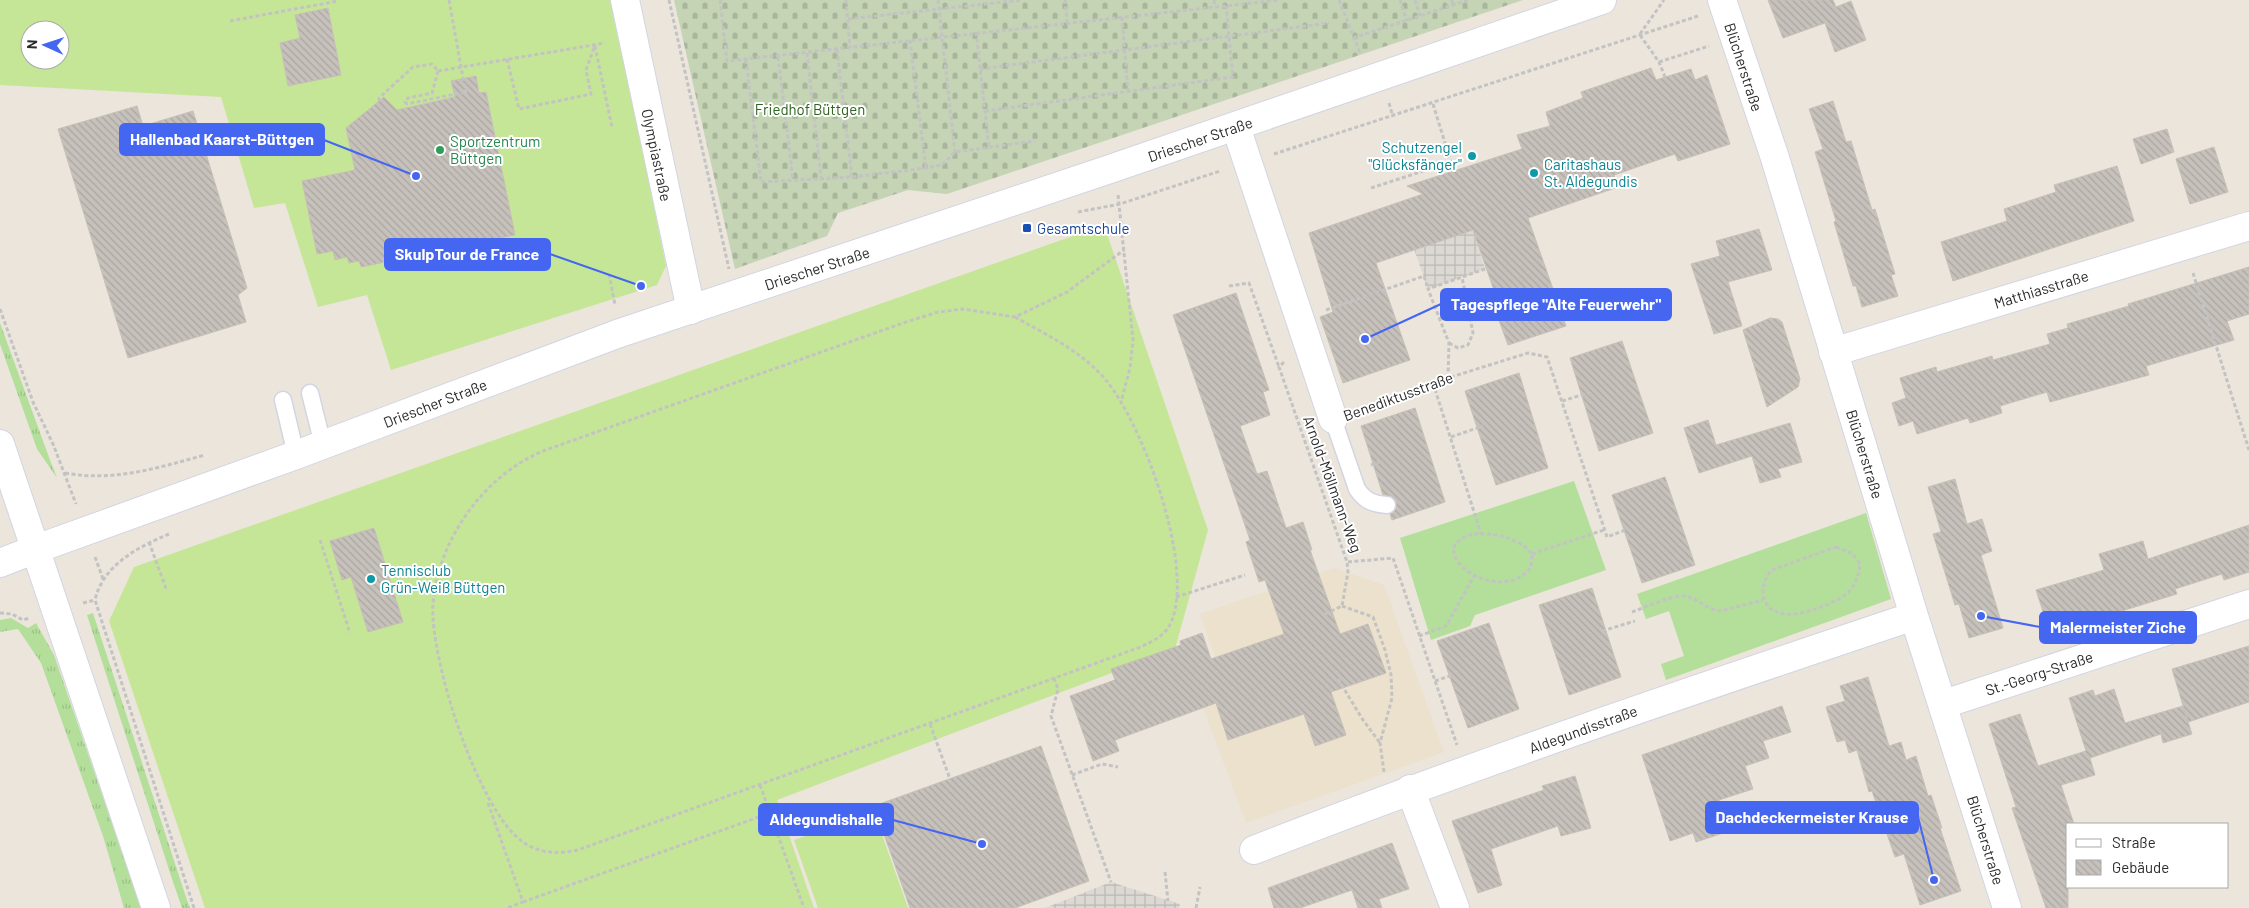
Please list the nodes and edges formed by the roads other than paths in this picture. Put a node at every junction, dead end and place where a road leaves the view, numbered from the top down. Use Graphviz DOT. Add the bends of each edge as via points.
graph roads {
  1 [pos="625,0"];
  2 [pos="1602,0"];
  3 [pos="1723,4"];
  4 [pos="1236,127"];
  5 [pos="2249,226"];
  6 [pos="691,310"];
  7 [pos="1833,352"];
  8 [pos="310,393"];
  9 [pos="283,400"];
  10 [pos="1333,419"];
  11 [pos="0,444"];
  12 [pos="323,445"];
  13 [pos="296,455"];
  14 [pos="1387,506"];
  15 [pos="36,549"];
  16 [pos="0,563"];
  17 [pos="2249,604"];
  18 [pos="1914,616"];
  19 [pos="1944,704"];
  20 [pos="1400,793"];
  21 [pos="1254,850"];
  22 [pos="156,908"];
  23 [pos="1455,908"];
  24 [pos="2007,908"];
  1 -- 6 [label="street, Olympiastraße"];
  2 -- 4 [label="street, Driescher Straße"];
  3 -- 7 [label="street, Blücherstraße" via="1775,158"];
  4 -- 6 [label="street, Driescher Straße"];
  4 -- 10 [label="street, Benediktusstraße"];
  5 -- 7 [label="street, Matthiasstraße"];
  6 -- 12 [label="street, Driescher Straße" via="617,334"];
  7 -- 18 [label="street, Blücherstraße"];
  8 -- 12 [label="lane"];
  9 -- 13 [label="lane"];
  10 -- 14 [label="lane" via="1362,498"];
  11 -- 15 [label="street"];
  12 -- 13 [label="street, Driescher Straße"];
  13 -- 15 [label="street, Driescher Straße"];
  15 -- 16 [label="street, Driescher Straße"];
  15 -- 22 [label="street"];
  17 -- 19 [label="street, St.-Georg-Straße"];
  18 -- 19 [label="street, Blücherstraße"];
  18 -- 20 [label="street, Aldegundisstraße" via="1662,700"];
  19 -- 24 [label="street, Blücherstraße"];
  20 -- 21 [label="street, Aldegundisstraße"];
  20 -- 23 [label="street"];
}
